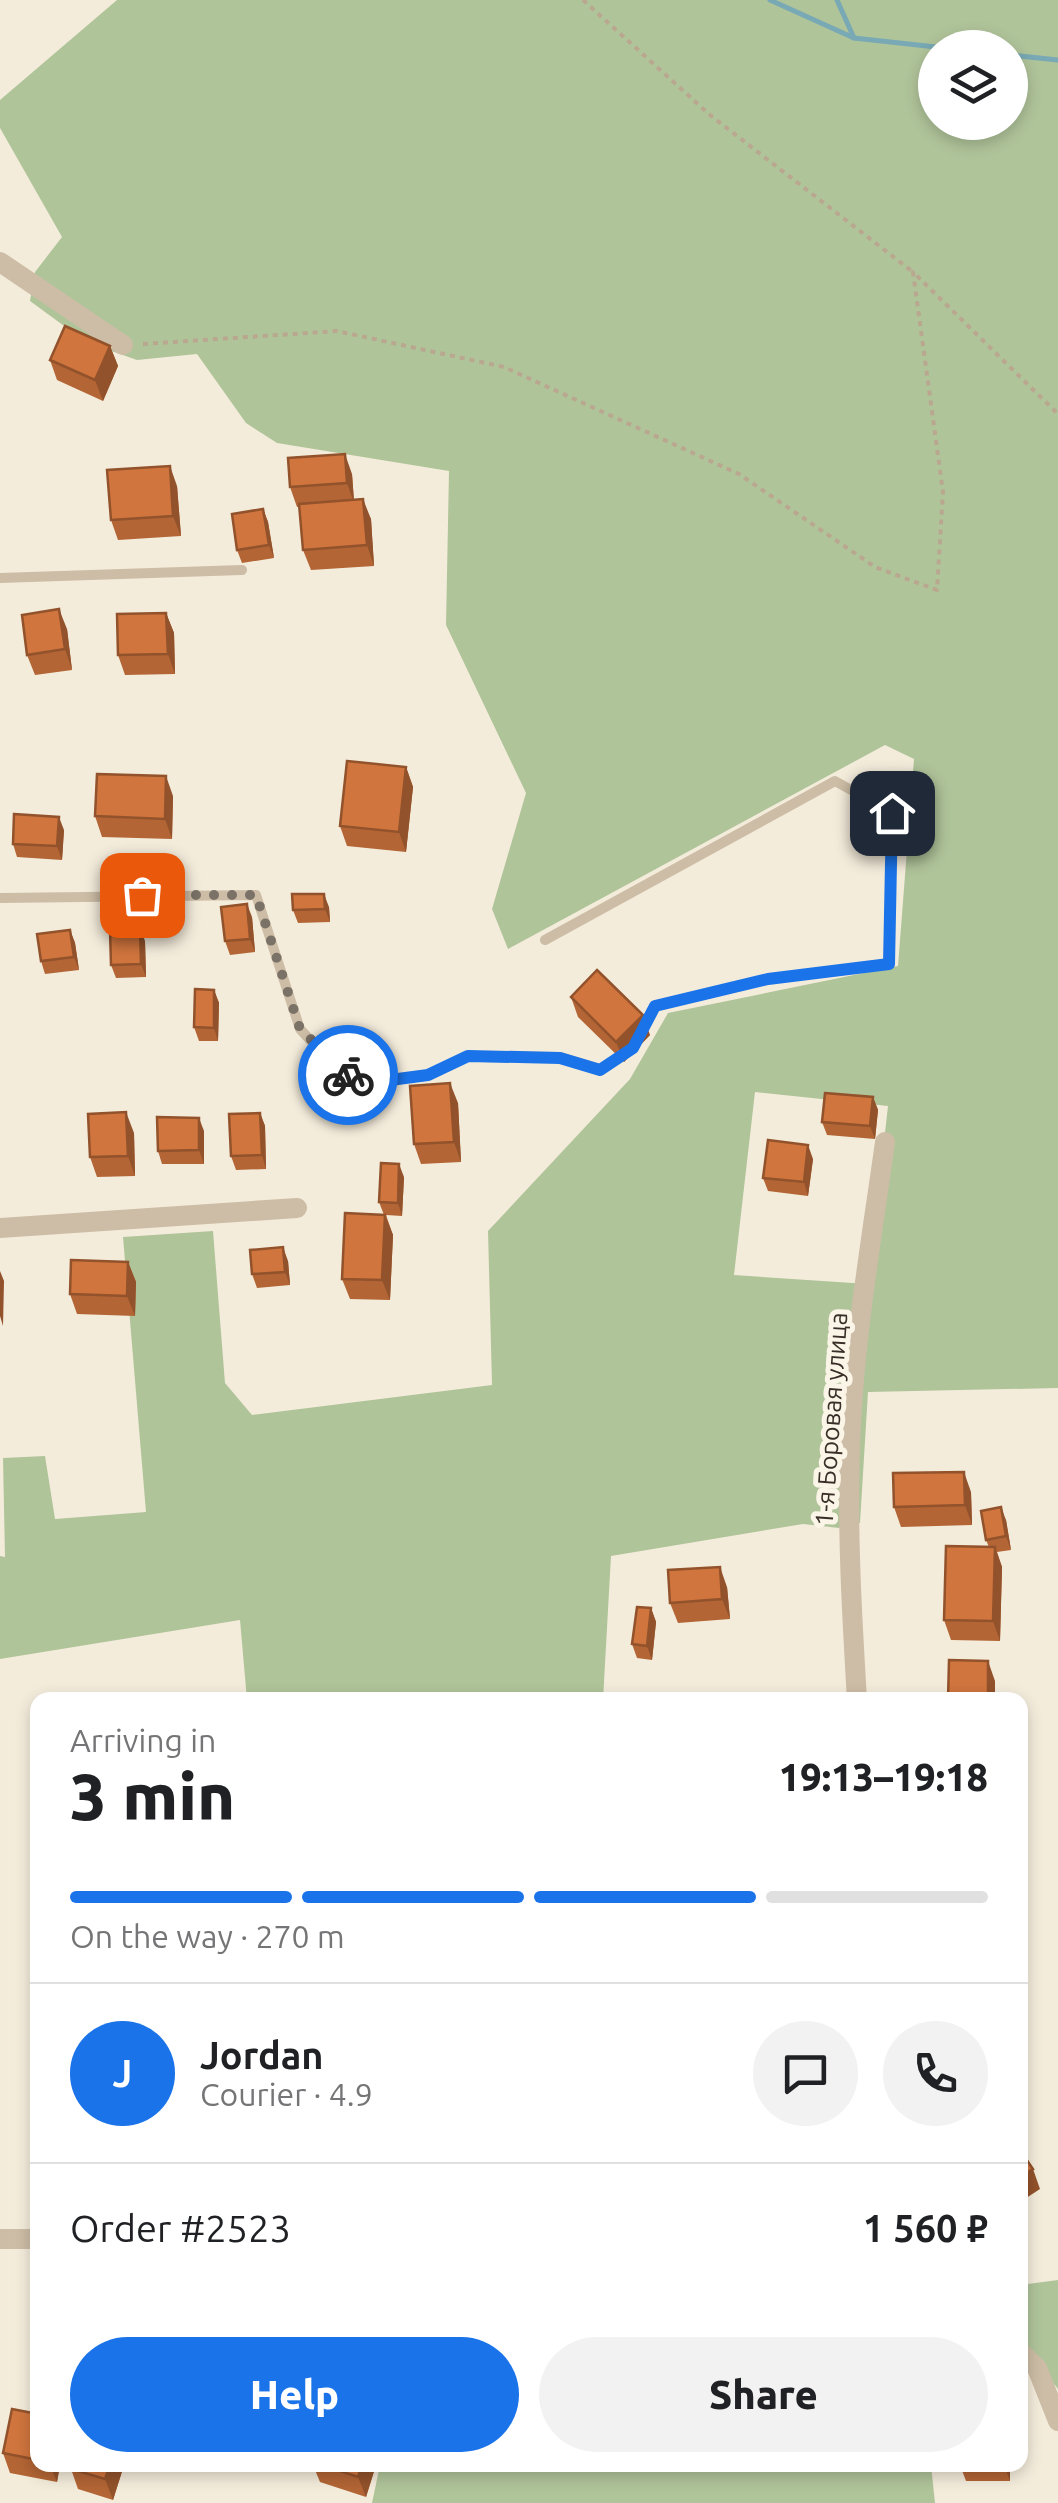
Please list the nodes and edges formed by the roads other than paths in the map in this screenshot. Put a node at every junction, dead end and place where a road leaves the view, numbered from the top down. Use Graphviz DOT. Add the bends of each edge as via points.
graph roads {
  1 [pos="0,262"];
  2 [pos="123,345"];
  3 [pos="242,570"];
  4 [pos="0,578"];
  5 [pos="0,898"];
  6 [pos="545,940"];
  7 [pos="885,1142"];
  8 [pos="296,1208"];
  9 [pos="0,1228"];
  10 [pos="856,1692"];
  11 [pos="30,2239"];
  12 [pos="0,2240"];
  13 [pos="1028,2360"];
  14 [pos="1058,2421"];
  1 -- 2 [label="street"];
  3 -- 4 [label="lane"];
  5 -- 6 [label="lane" via="256,895 300,1029 360,1084 428,1075 468,1056 560,1058 600,1070 633,1048 655,1006 768,979 889,964 892,813 835,781"];
  7 -- 10 [label="street, 1-я Боровая улица" via="850,1442"];
  8 -- 9 [label="street"];
  11 -- 12 [label="street"];
  13 -- 14 [label="street"];
}
